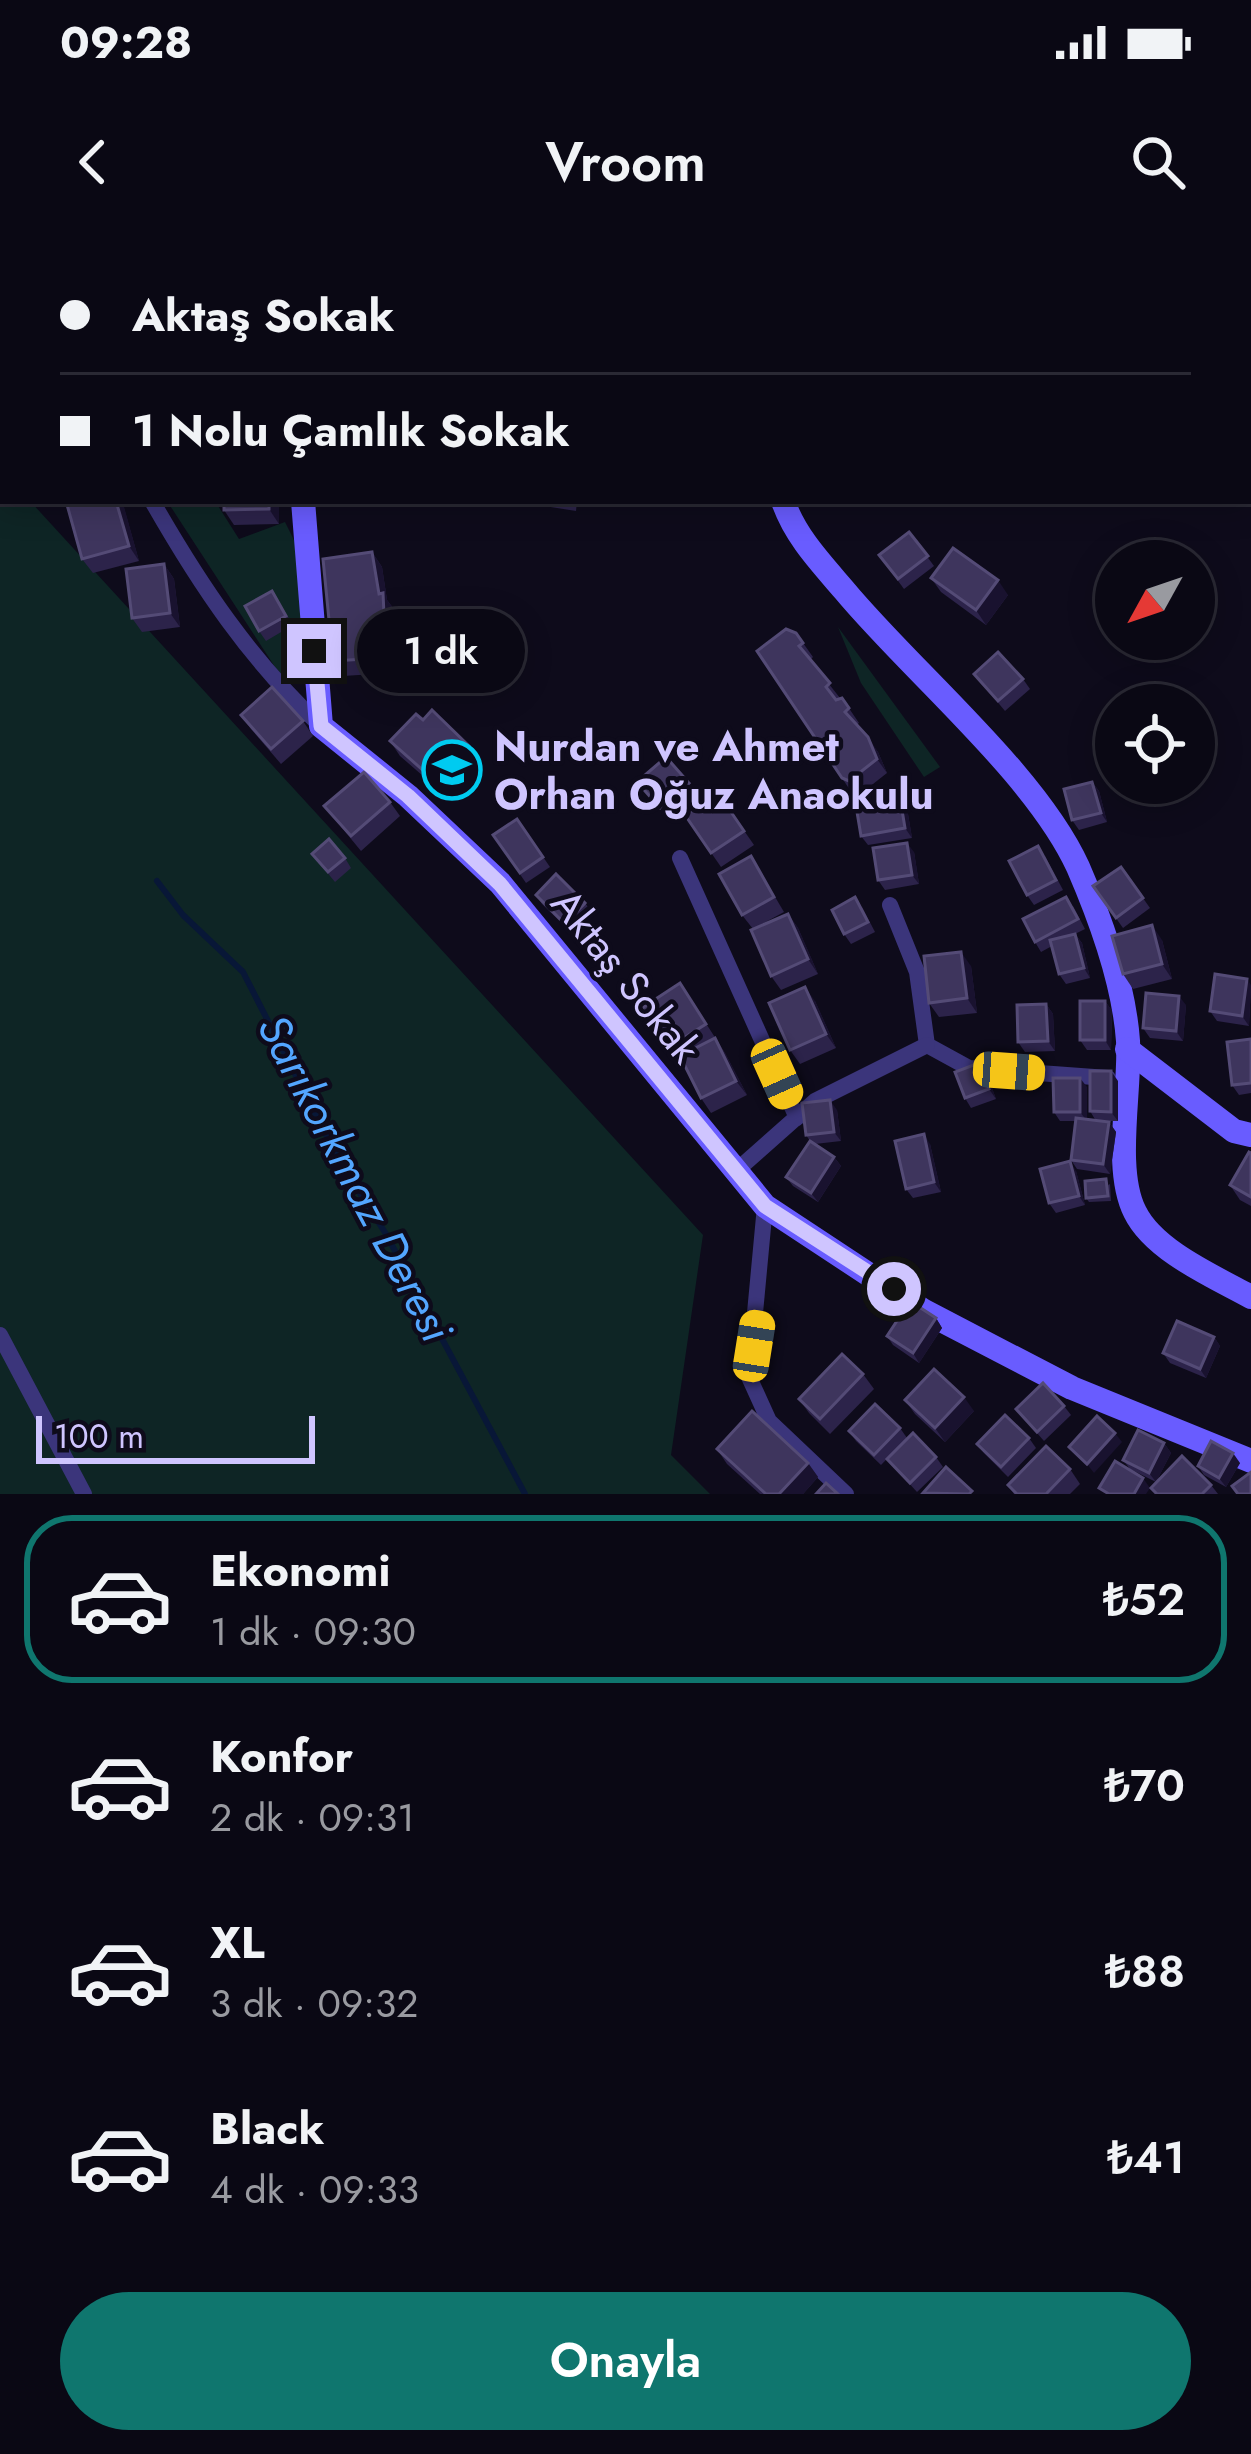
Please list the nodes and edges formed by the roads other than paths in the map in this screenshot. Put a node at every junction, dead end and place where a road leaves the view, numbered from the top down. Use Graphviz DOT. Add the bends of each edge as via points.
graph roads {
  1 [pos="154,504"];
  2 [pos="303,504"];
  3 [pos="785,504"];
  4 [pos="321,726"];
  5 [pos="680,858"];
  6 [pos="890,905"];
  7 [pos="927,1045"];
  8 [pos="1127,1049"];
  9 [pos="1127,1079"];
  10 [pos="797,1118"];
  11 [pos="1251,1135"];
  12 [pos="736,1171"];
  13 [pos="765,1206"];
  14 [pos="1251,1297"];
  15 [pos="0,1335"];
  16 [pos="1251,1461"];
  17 [pos="84,1494"];
  18 [pos="846,1494"];
  1 -- 4 [label="street, Aktaş Sokak" via="202,589 271,680"];
  2 -- 4 [label="street"];
  3 -- 8 [label="street" via="805,544 964,718 1076,863 1110,954"];
  4 -- 12 [label="street, Aktaş Sokak" via="500,884"];
  5 -- 10 [label="street"];
  6 -- 7 [label="street" via="917,972"];
  7 -- 9 [label="street" via="969,1068"];
  7 -- 10 [label="street" via="815,1101"];
  8 -- 9 [label="street"];
  8 -- 11 [label="street" via="1234,1131"];
  9 -- 14 [label="street" via="1134,1211 1152,1235"];
  10 -- 12 [label="street"];
  12 -- 13 [label="street, Aktaş Sokak"];
  13 -- 16 [label="street, Aktaş Sokak" via="924,1311 1196,1443"];
  13 -- 18 [label="street" via="749,1377 769,1421"];
  15 -- 17 [label="street"];
}
